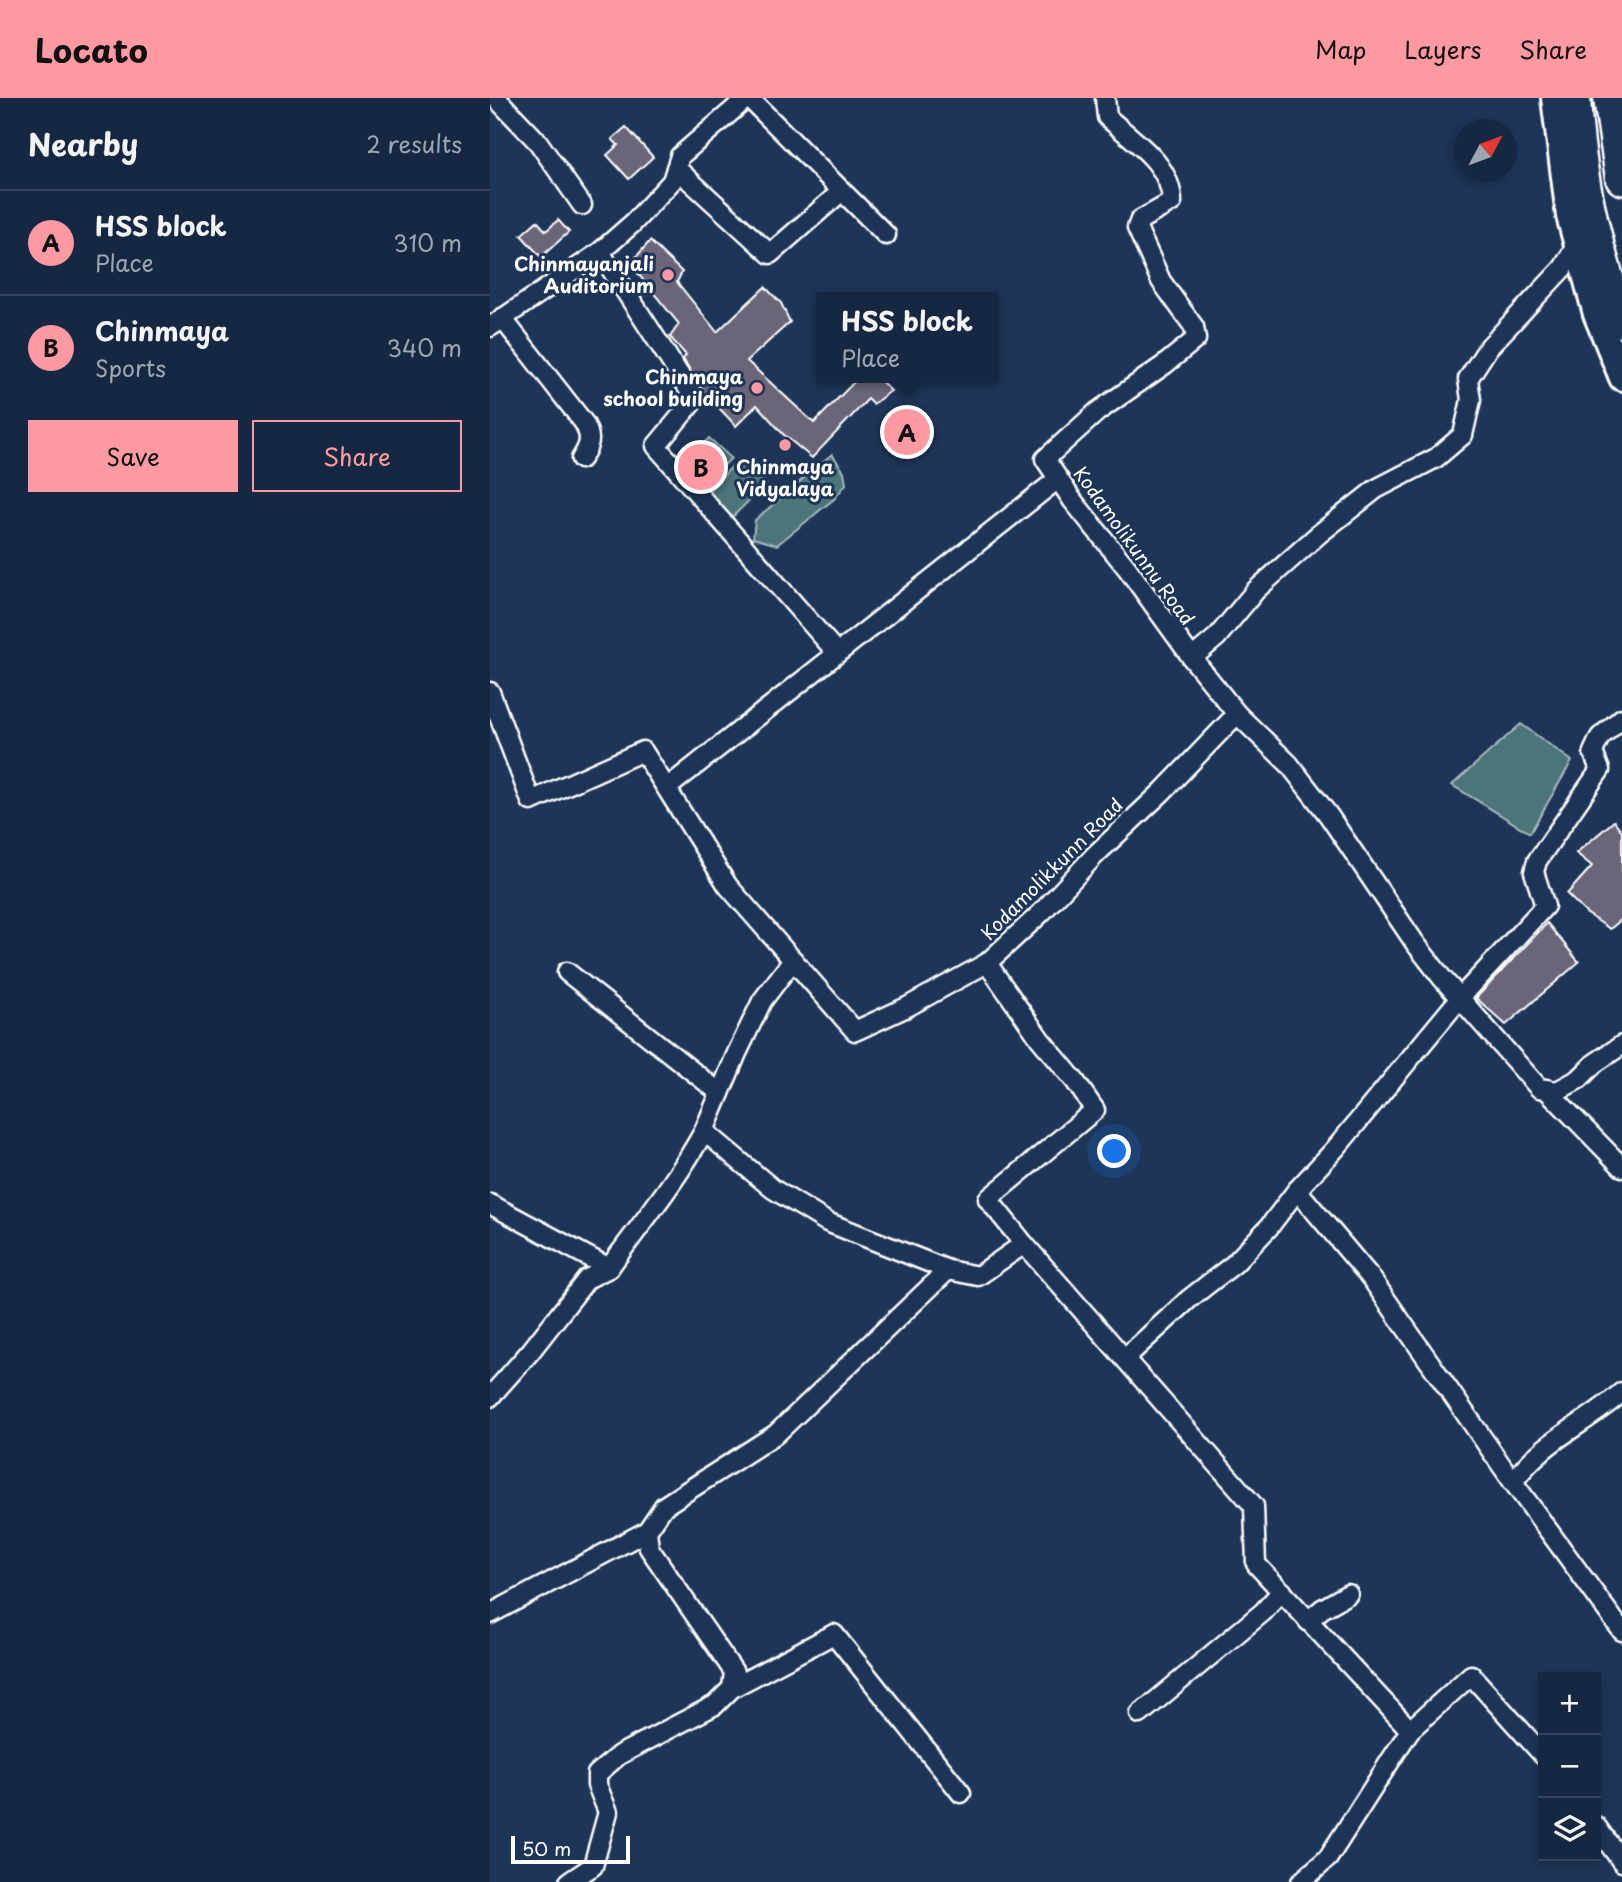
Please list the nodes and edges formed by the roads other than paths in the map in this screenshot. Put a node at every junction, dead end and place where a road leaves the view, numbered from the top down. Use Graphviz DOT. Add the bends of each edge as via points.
graph roads {
  1 [pos="496,98"];
  2 [pos="748,98"];
  3 [pos="1105,98"];
  4 [pos="1555,98"];
  5 [pos="1574,98"];
  6 [pos="1610,98"];
  7 [pos="676,168"];
  8 [pos="1622,178"];
  9 [pos="842,191"];
  10 [pos="582,205"];
  11 [pos="886,234"];
  12 [pos="1577,244"];
  13 [pos="600,252"];
  14 [pos="1622,321"];
  15 [pos="496,322"];
  16 [pos="1622,378"];
  17 [pos="581,459"];
  18 [pos="1058,479"];
  19 [pos="837,653"];
  20 [pos="1192,658"];
  21 [pos="490,692"];
  22 [pos="1237,714"];
  23 [pos="1622,718"];
  24 [pos="667,788"];
  25 [pos="793,960"];
  26 [pos="987,963"];
  27 [pos="567,972"];
  28 [pos="1461,998"];
  29 [pos="1622,1045"];
  30 [pos="1546,1089"];
  31 [pos="720,1093"];
  32 [pos="704,1131"];
  33 [pos="1622,1167"];
  34 [pos="1297,1190"];
  35 [pos="490,1204"];
  36 [pos="1024,1244"];
  37 [pos="609,1268"];
  38 [pos="948,1270"];
  39 [pos="1125,1358"];
  40 [pos="1622,1392"];
  41 [pos="490,1397"];
  42 [pos="1513,1482"];
  43 [pos="647,1531"];
  44 [pos="1282,1591"];
  45 [pos="1348,1594"];
  46 [pos="490,1614"];
  47 [pos="1619,1619"];
  48 [pos="1308,1621"];
  49 [pos="732,1688"];
  50 [pos="1140,1714"];
  51 [pos="1410,1730"];
  52 [pos="1538,1749"];
  53 [pos="961,1793"];
  54 [pos="1601,1833"];
  55 [pos="1622,1861"];
  56 [pos="569,1882"];
  57 [pos="1301,1882"];
  1 -- 10 [label="street" via="538,142"];
  2 -- 7 [label="street" via="680,156"];
  2 -- 9 [label="street"];
  3 -- 18 [label="street, Kodamolikunnu Road" via="1107,117 1163,170 1172,188 1172,202 1140,220 1137,228 1161,281 1194,327 1196,340 1097,412 1045,459"];
  4 -- 12 [label="street" via="1569,216"];
  5 -- 14 [label="highway" via="1589,210"];
  6 -- 8 [label="highway"];
  7 -- 9 [label="street" via="770,254"];
  7 -- 13 [label="street" via="664,190"];
  9 -- 11 [label="street"];
  12 -- 16 [label="street" via="1596,314"];
  12 -- 20 [label="street, Kodamolikunnu Road" via="1563,268 1489,348 1468,379 1471,400 1463,435 1436,458 1376,489 1319,534 1256,590 1217,637"];
  13 -- 15 [label="street"];
  13 -- 19 [label="street" via="695,399 656,446"];
  15 -- 17 [label="street" via="584,423 591,435"];
  18 -- 19 [label="street"];
  18 -- 20 [label="street, Kodamolikunnu Road"];
  19 -- 24 [label="street"];
  20 -- 22 [label="street"];
  21 -- 24 [label="street" via="531,800 643,751"];
  22 -- 26 [label="street, Kodamolikkunn Road"];
  22 -- 28 [label="street" via="1289,764 1415,943"];
  23 -- 28 [label="street" via="1600,737 1593,752 1600,770 1537,861 1534,872 1545,906"];
  24 -- 25 [label="street" via="728,886"];
  25 -- 26 [label="street" via="855,1031"];
  25 -- 31 [label="street" via="762,1001"];
  26 -- 36 [label="street, Kodamolikkunn Road" via="1095,1110 988,1199"];
  27 -- 31 [label="street"];
  28 -- 30 [label="street" via="1539,1088"];
  28 -- 34 [label="street"];
  29 -- 30 [label="street" via="1578,1079 1557,1091"];
  30 -- 33 [label="street"];
  31 -- 32 [label="street"];
  32 -- 37 [label="street" via="666,1194"];
  32 -- 38 [label="street" via="773,1189 827,1222"];
  34 -- 39 [label="street" via="1234,1264"];
  34 -- 42 [label="street" via="1371,1278"];
  35 -- 37 [label="street"];
  36 -- 38 [label="street" via="978,1276"];
  36 -- 39 [label="street"];
  37 -- 41 [label="street" via="587,1279"];
  38 -- 43 [label="street" via="776,1434 664,1507"];
  39 -- 44 [label="street" via="1254,1506 1256,1564"];
  40 -- 42 [label="street" via="1550,1443 1527,1462"];
  42 -- 47 [label="street"];
  43 -- 46 [label="street"];
  43 -- 49 [label="street" via="649,1548 734,1672"];
  44 -- 48 [label="street"];
  44 -- 50 [label="street"];
  45 -- 48 [label="street"];
  48 -- 51 [label="street"];
  49 -- 53 [label="street" via="834,1634"];
  49 -- 56 [label="street" via="715,1705 619,1755 597,1774 608,1812 593,1866"];
  51 -- 52 [label="street" via="1471,1675"];
  51 -- 57 [label="street" via="1328,1858"];
  54 -- 55 [label="street"];
}
